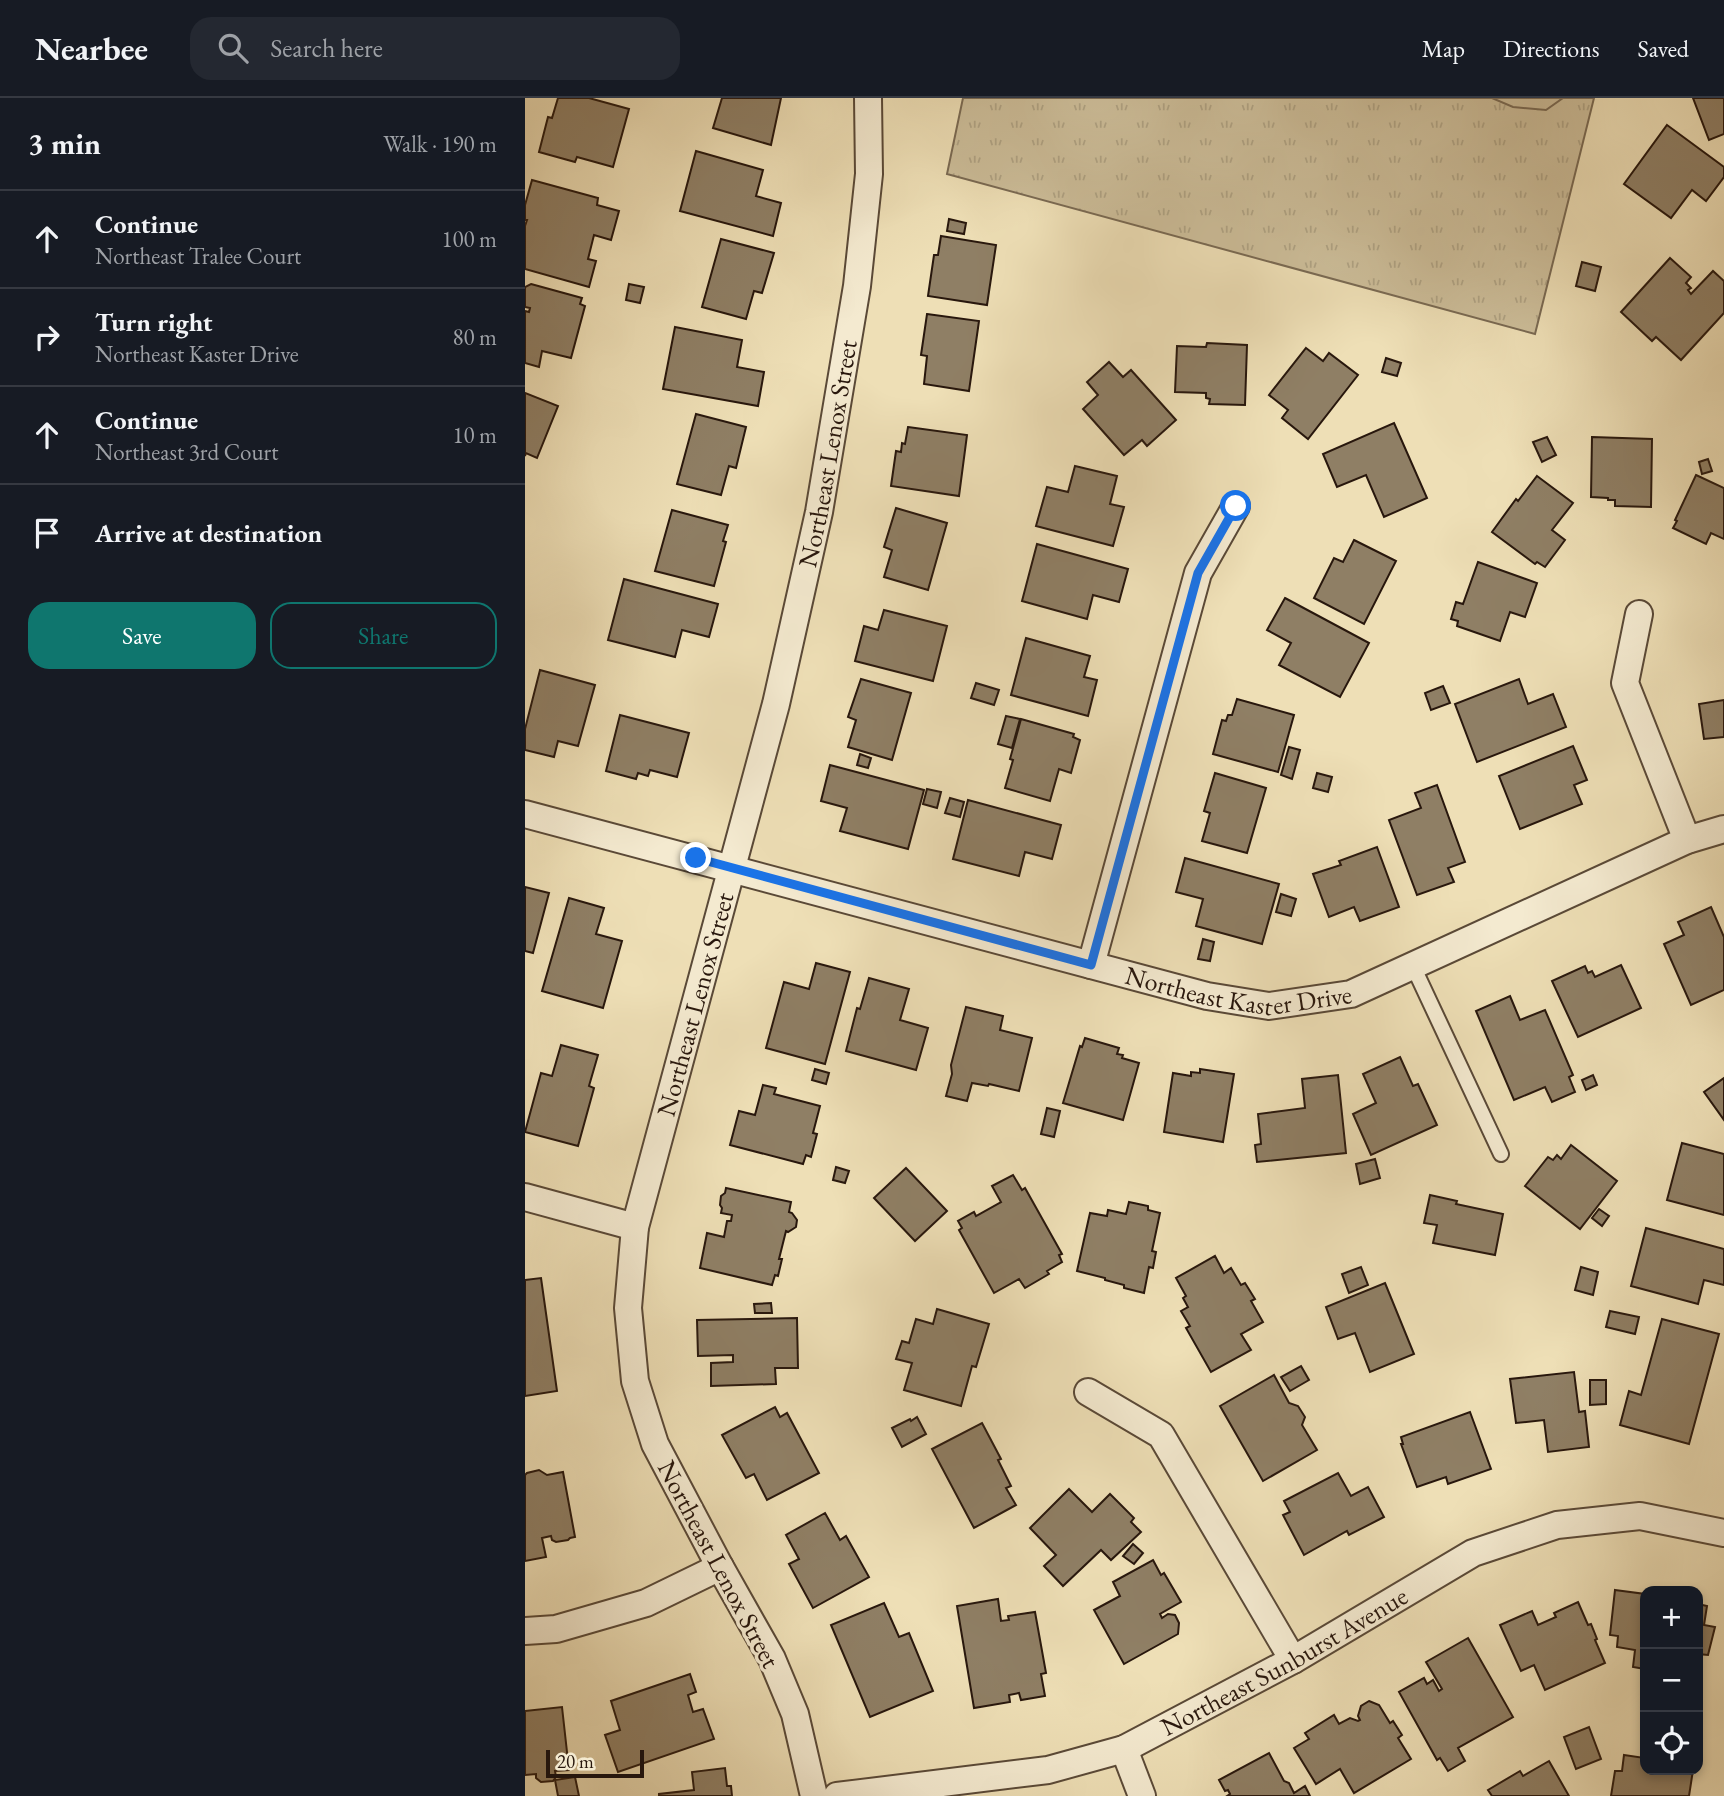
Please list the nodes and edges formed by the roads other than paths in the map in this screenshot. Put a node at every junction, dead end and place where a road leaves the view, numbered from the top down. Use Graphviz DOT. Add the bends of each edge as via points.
graph roads {
  1 [pos="868,98"];
  2 [pos="1236,506"];
  3 [pos="1639,614"];
  4 [pos="525,814"];
  5 [pos="1724,829"];
  6 [pos="1687,840"];
  7 [pos="732,868"];
  8 [pos="1091,965"];
  9 [pos="1413,966"];
  10 [pos="1501,1154"];
  11 [pos="525,1197"];
  12 [pos="635,1227"];
  13 [pos="1089,1392"];
  14 [pos="1724,1533"];
  15 [pos="720,1567"];
  16 [pos="525,1631"];
  17 [pos="1293,1660"];
  18 [pos="1124,1749"];
  19 [pos="814,1796"];
  20 [pos="837,1796"];
  21 [pos="1142,1796"];
  1 -- 7 [label="street, Northeast Lenox Street" via="869,174 857,286 819,512 776,704"];
  2 -- 8 [label="street" via="1198,573"];
  3 -- 6 [label="street" via="1625,682"];
  4 -- 7 [label="street, Northeast Kaster Drive"];
  5 -- 6 [label="street, Northeast Kaster Drive"];
  6 -- 9 [label="street, Northeast Kaster Drive"];
  7 -- 8 [label="street, Northeast Kaster Drive"];
  7 -- 12 [label="street, Northeast Lenox Street"];
  8 -- 9 [label="street, Northeast Kaster Drive" via="1207,996 1269,1006 1351,994"];
  9 -- 10 [label="lane"];
  11 -- 12 [label="street"];
  12 -- 15 [label="street, Northeast Lenox Street" via="628,1308 635,1381 655,1444"];
  13 -- 17 [label="street" via="1161,1435"];
  14 -- 17 [label="street, Northeast Sunburst Avenue" via="1640,1517 1557,1525 1473,1553"];
  15 -- 16 [label="street" via="646,1603 556,1629"];
  15 -- 19 [label="street, Northeast Lenox Street" via="772,1659 795,1714"];
  17 -- 18 [label="street, Northeast Sunburst Avenue"];
  18 -- 20 [label="street, Northeast Sunburst Avenue" via="1048,1770"];
  18 -- 21 [label="street"];
}
